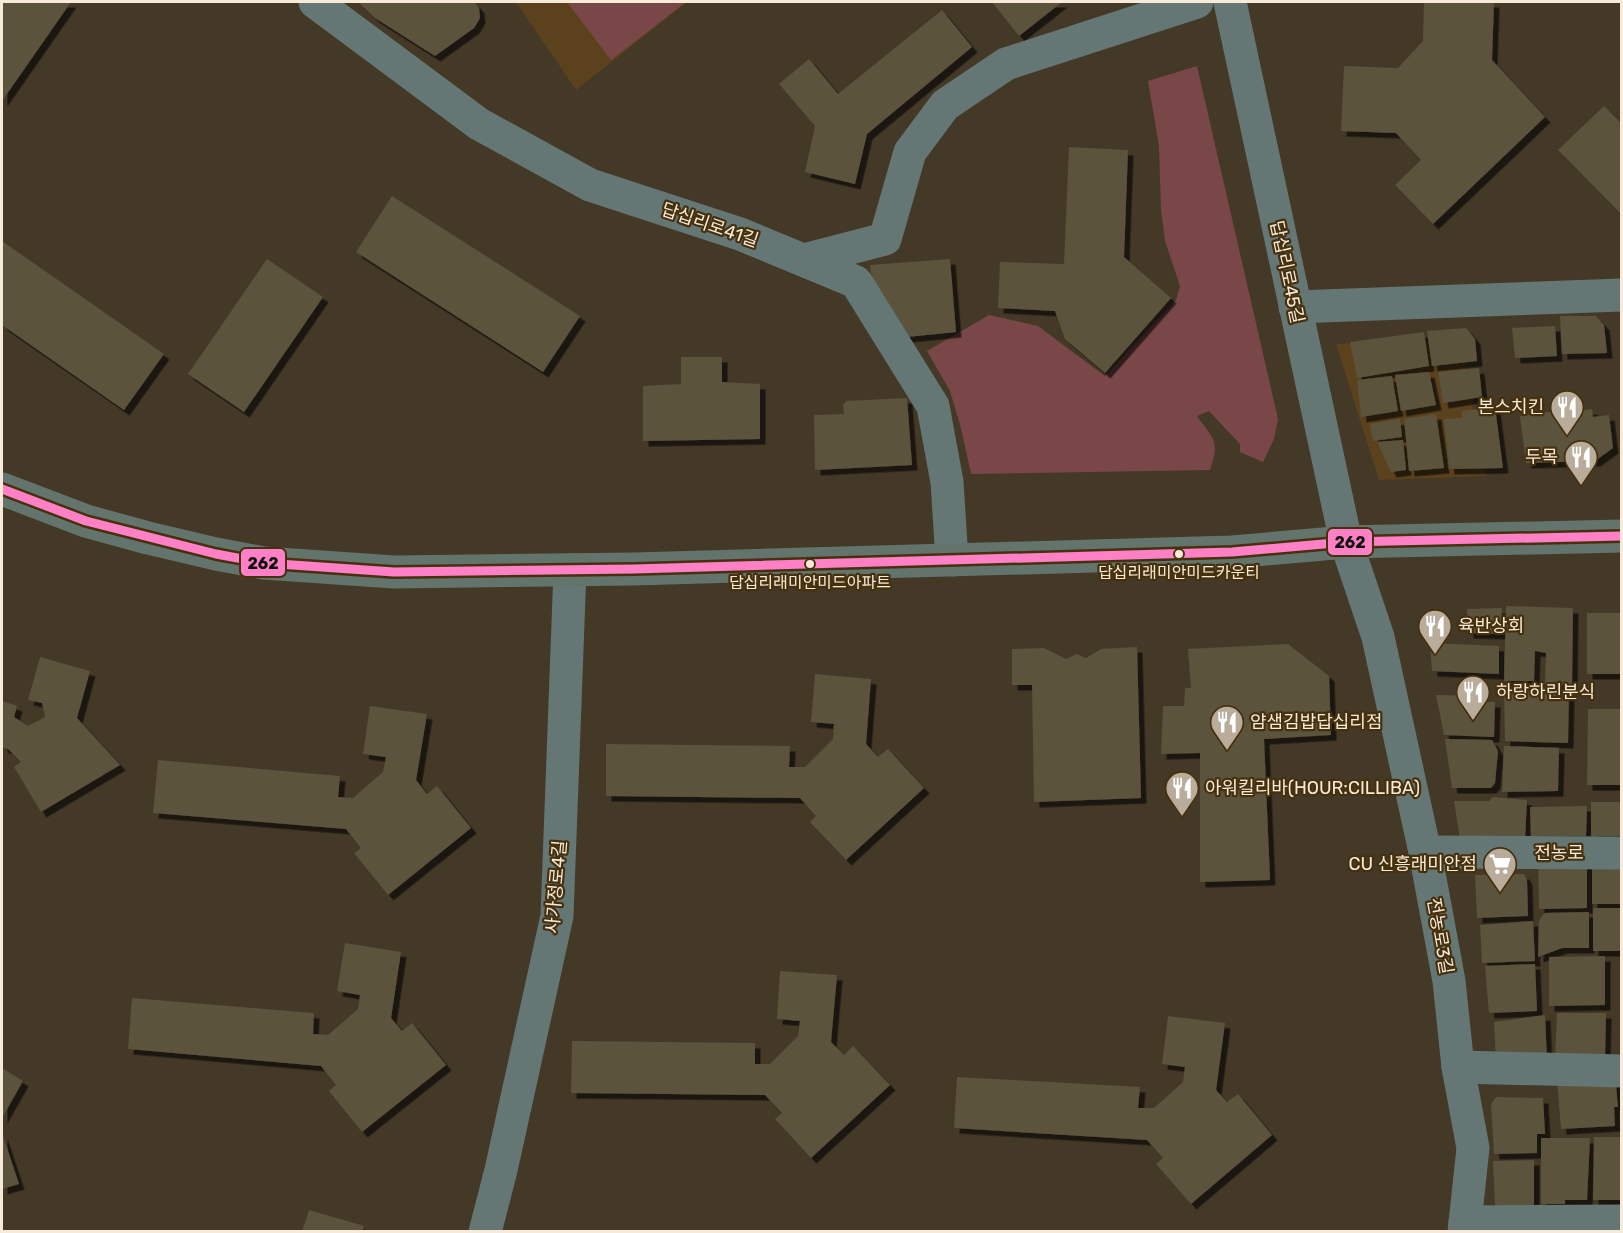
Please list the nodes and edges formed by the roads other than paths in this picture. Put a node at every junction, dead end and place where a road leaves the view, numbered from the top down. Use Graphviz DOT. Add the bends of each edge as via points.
graph roads {
  1 [pos="315,2"];
  2 [pos="1197,2"];
  3 [pos="1230,2"];
  4 [pos="804,260"];
  5 [pos="1622,295"];
  6 [pos="1295,307"];
  7 [pos="2,489"];
  8 [pos="1622,536"];
  9 [pos="1346,542"];
  10 [pos="952,560"];
  11 [pos="570,570"];
  12 [pos="1425,852"];
  13 [pos="1622,853"];
  14 [pos="1458,1067"];
  15 [pos="1622,1071"];
  16 [pos="1622,1221"];
  17 [pos="1464,1227"];
  18 [pos="485,1232"];
  1 -- 4 [label="street, 답십리로41길" via="479,124 590,185 740,234"];
  2 -- 4 [label="street" via="1006,64 945,105 910,152 885,239"];
  3 -- 6 [label="street, 답십리로45길"];
  4 -- 10 [label="street, 답십리로41길" via="856,282 933,406 947,482"];
  5 -- 6 [label="street"];
  6 -- 9 [label="street, 답십리로45길"];
  7 -- 11 [label="main road" via="137,536 264,563 394,572"];
  8 -- 9 [label="main road"];
  9 -- 10 [label="main road" via="1232,552"];
  9 -- 12 [label="street, 전농로3길" via="1378,637"];
  10 -- 11 [label="main road"];
  11 -- 18 [label="street, 사가정로4길" via="557,916"];
  12 -- 13 [label="street, 전농로"];
  12 -- 14 [label="street, 전농로3길" via="1449,981"];
  14 -- 15 [label="street"];
  14 -- 17 [label="street, 전농로3길" via="1473,1148"];
  16 -- 17 [label="street"];
}
